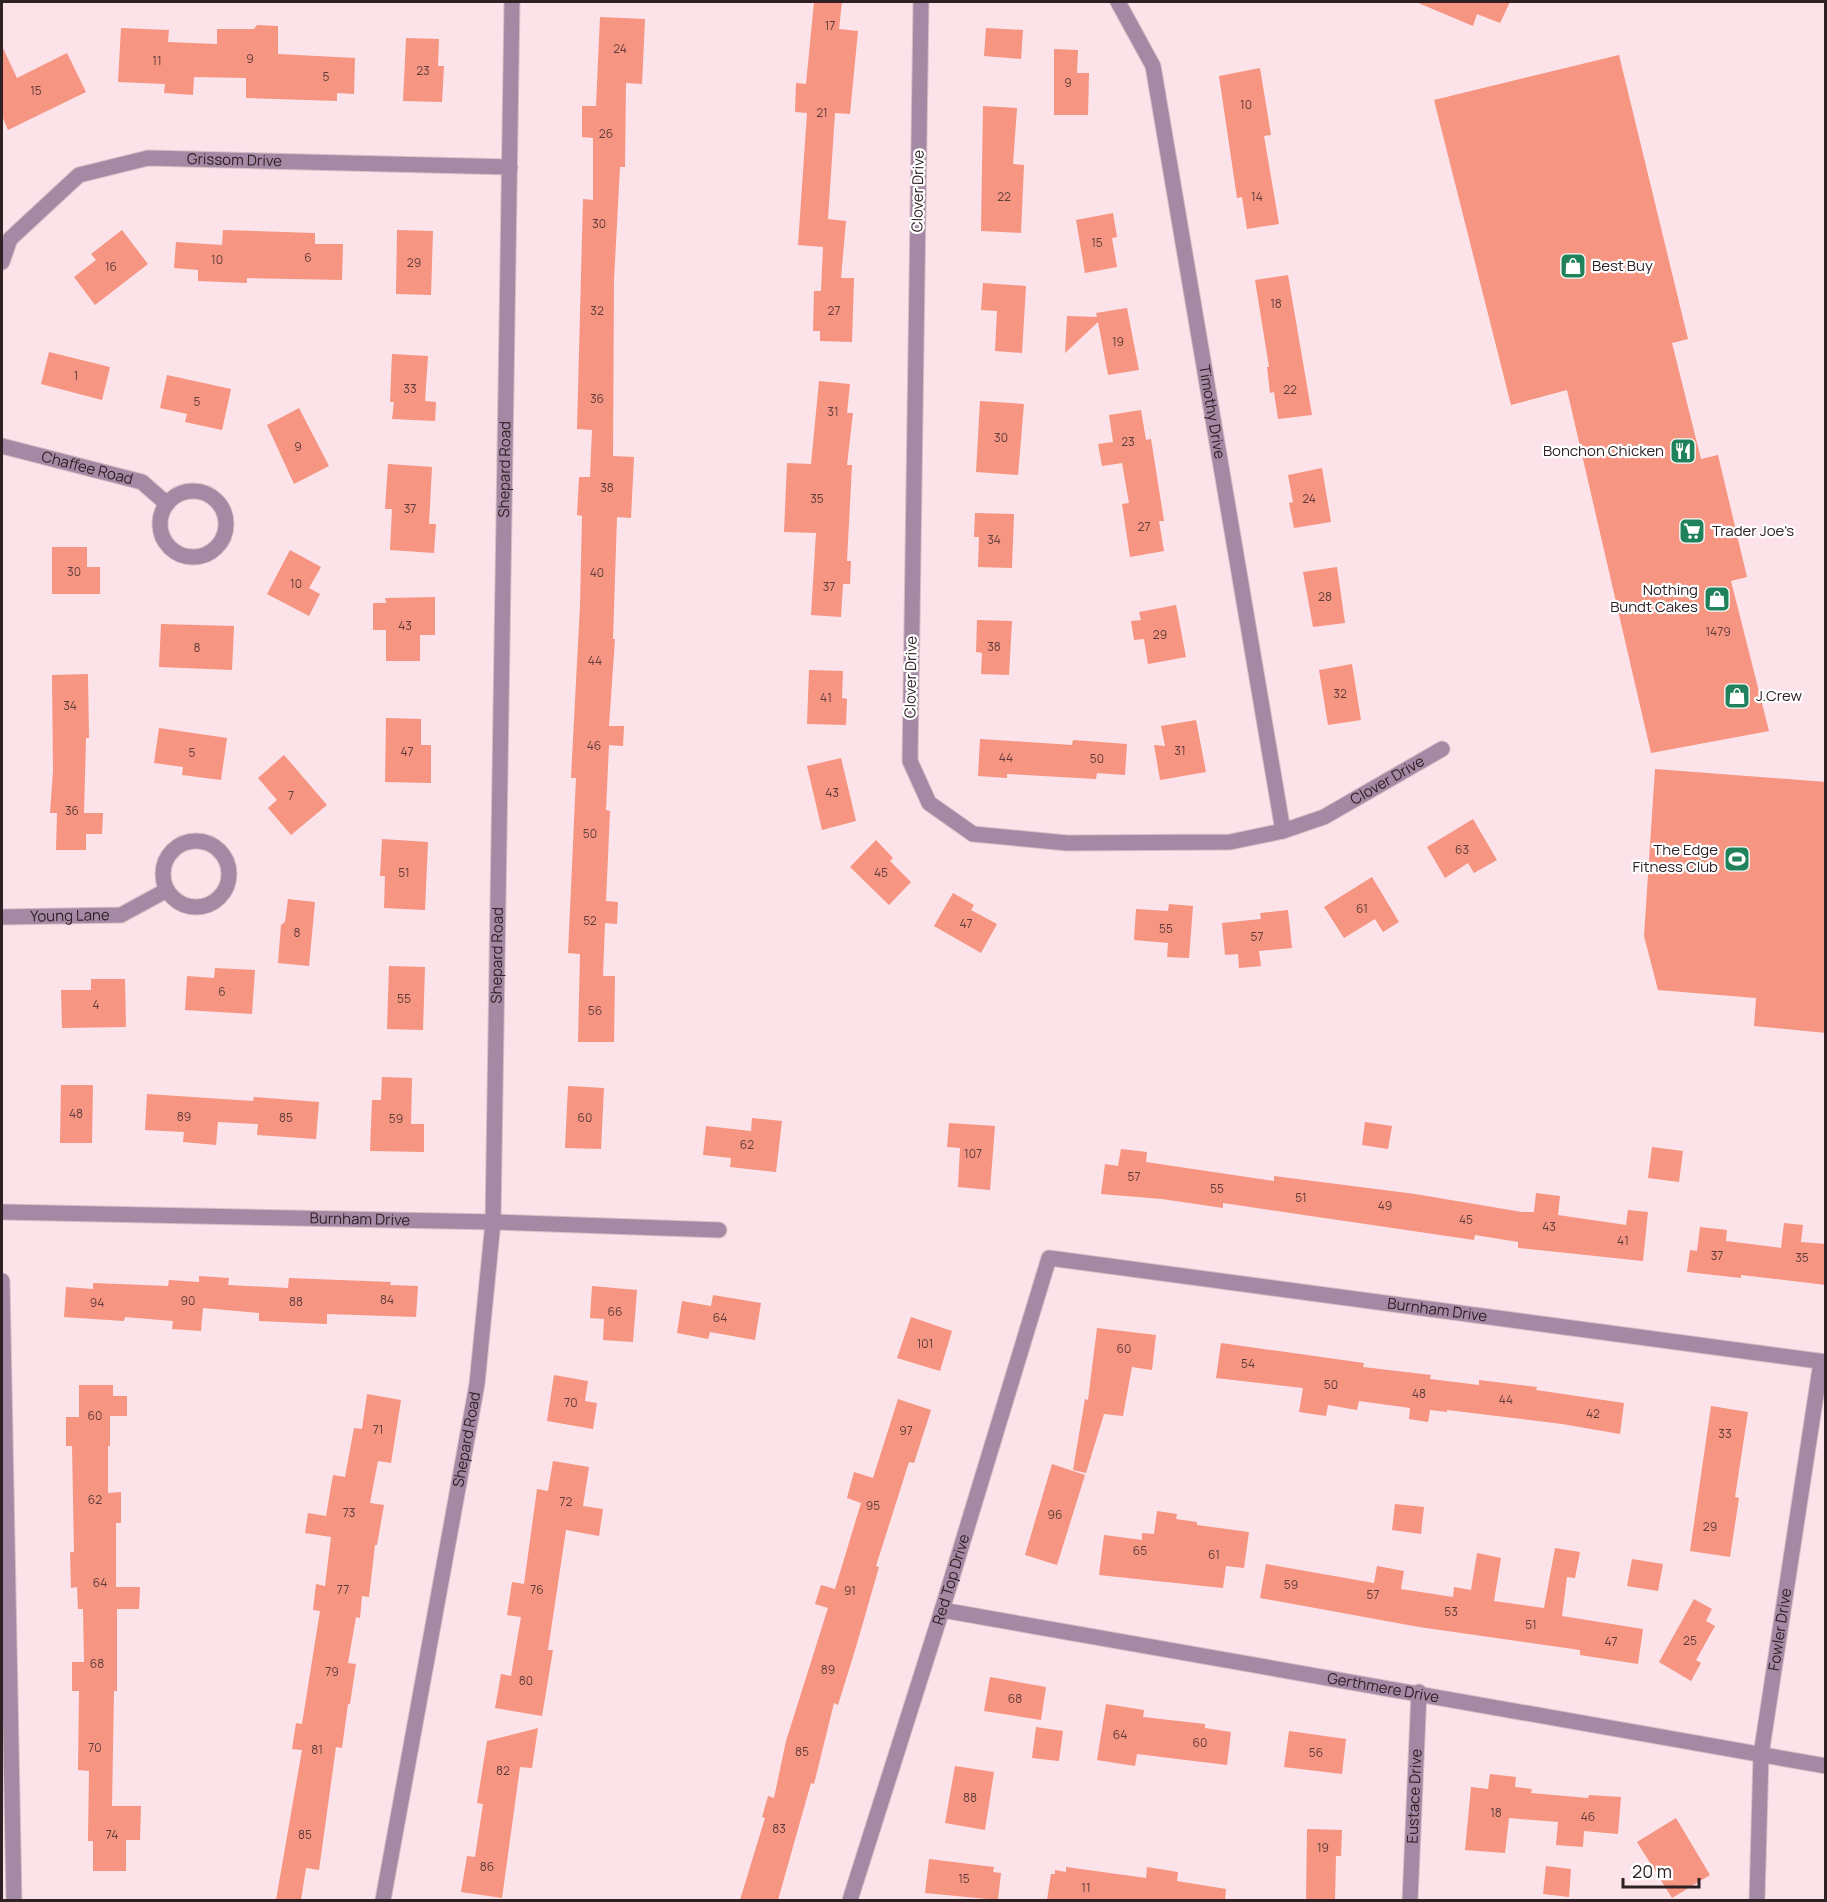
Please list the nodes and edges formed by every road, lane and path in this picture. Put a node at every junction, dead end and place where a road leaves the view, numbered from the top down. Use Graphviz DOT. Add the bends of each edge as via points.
graph roads {
  1 [pos="512,2"];
  2 [pos="921,2"];
  3 [pos="1118,2"];
  4 [pos="510,167"];
  5 [pos="2,262"];
  6 [pos="2,446"];
  7 [pos="167,504"];
  8 [pos="1442,749"];
  9 [pos="1283,831"];
  10 [pos="167,890"];
  11 [pos="2,917"];
  12 [pos="2,1212"];
  13 [pos="493,1222"];
  14 [pos="719,1230"];
  15 [pos="1049,1258"];
  16 [pos="2,1281"];
  17 [pos="1823,1362"];
  18 [pos="942,1610"];
  19 [pos="1419,1692"];
  20 [pos="1761,1755"];
  21 [pos="1826,1766"];
  22 [pos="14,1900"];
  23 [pos="383,1900"];
  24 [pos="850,1900"];
  25 [pos="1410,1900"];
  26 [pos="1757,1900"];
  1 -- 4 [label="street, Shepard Road"];
  2 -- 9 [label="street, Clover Drive" via="910,761 929,802 973,834 1067,843 1230,842"];
  3 -- 9 [label="street, Timothy Drive" via="1153,66"];
  4 -- 5 [label="street, Grissom Drive" via="148,158 79,175 10,239"];
  4 -- 13 [label="street, Shepard Road"];
  6 -- 7 [label="street, Chaffee Road" via="142,482"];
  7 -- 7 [label="street" via="160,528 168,547 186,557 207,555 222,542 226,519 215,499 194,491 182,493"];
  8 -- 9 [label="street, Clover Drive" via="1324,817"];
  10 -- 10 [label="street" via="181,904 192,907 214,902 228,884 227,863 222,853 204,841 174,848 163,866"];
  10 -- 11 [label="street, Young Lane" via="122,915"];
  12 -- 13 [label="street, Burnham Drive"];
  13 -- 14 [label="street, Burnham Drive"];
  13 -- 23 [label="street, Shepard Road" via="477,1383"];
  15 -- 17 [label="street, Burnham Drive"];
  15 -- 18 [label="street, Red Top Drive"];
  16 -- 22 [label="street"];
  17 -- 20 [label="street, Fowler Drive"];
  18 -- 19 [label="street, Gerthmere Drive"];
  18 -- 24 [label="street, Red Top Drive"];
  19 -- 20 [label="street, Gerthmere Drive"];
  19 -- 25 [label="street, Eustace Drive"];
  20 -- 21 [label="street, Gerthmere Drive"];
  20 -- 26 [label="street, Fowler Drive"];
}
